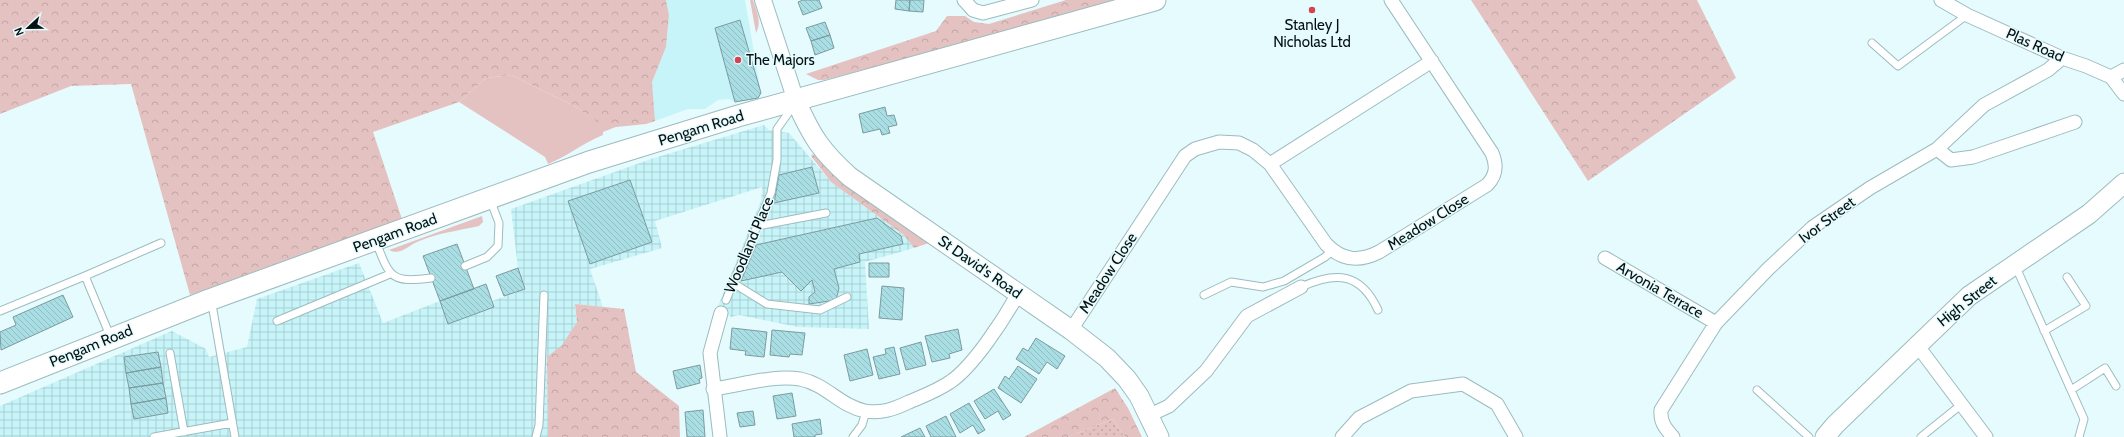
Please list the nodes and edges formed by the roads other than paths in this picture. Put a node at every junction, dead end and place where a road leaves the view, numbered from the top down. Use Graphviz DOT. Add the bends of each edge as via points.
graph roads {
  1 [pos="763,0"];
  2 [pos="964,0"];
  3 [pos="1032,0"];
  4 [pos="1155,0"];
  5 [pos="1391,0"];
  6 [pos="1941,0"];
  7 [pos="1967,15"];
  8 [pos="1872,43"];
  9 [pos="2062,58"];
  10 [pos="1432,61"];
  11 [pos="2124,70"];
  12 [pos="2111,77"];
  13 [pos="2124,94"];
  14 [pos="796,101"];
  15 [pos="2075,122"];
  16 [pos="1937,149"];
  17 [pos="1270,164"];
  18 [pos="2124,183"];
  19 [pos="490,199"];
  20 [pos="826,213"];
  21 [pos="758,226"];
  22 [pos="375,240"];
  23 [pos="160,243"];
  24 [pos="1332,251"];
  25 [pos="1605,258"];
  26 [pos="2015,265"];
  27 [pos="465,266"];
  28 [pos="390,274"];
  29 [pos="85,276"];
  30 [pos="2067,277"];
  31 [pos="432,278"];
  32 [pos="733,283"];
  33 [pos="1301,287"];
  34 [pos="1018,294"];
  35 [pos="544,295"];
  36 [pos="1204,295"];
  37 [pos="847,297"];
  38 [pos="209,300"];
  39 [pos="726,300"];
  40 [pos="1378,310"];
  41 [pos="0,311"];
  42 [pos="721,313"];
  43 [pos="277,321"];
  44 [pos="1716,323"];
  45 [pos="1071,330"];
  46 [pos="2044,331"];
  47 [pos="111,338"];
  48 [pos="1917,345"];
  49 [pos="170,353"];
  50 [pos="0,383"];
  51 [pos="2116,386"];
  52 [pos="713,389"];
  53 [pos="1757,390"];
  54 [pos="2071,390"];
  55 [pos="1962,404"];
  56 [pos="866,412"];
  57 [pos="1150,415"];
  58 [pos="232,423"];
  59 [pos="184,432"];
  60 [pos="171,436"];
  61 [pos="154,437"];
  62 [pos="235,437"];
  63 [pos="536,437"];
  64 [pos="720,437"];
  65 [pos="853,437"];
  66 [pos="1159,437"];
  67 [pos="1342,437"];
  68 [pos="1516,437"];
  69 [pos="1673,437"];
  70 [pos="1809,437"];
  71 [pos="1825,437"];
  72 [pos="1921,437"];
  73 [pos="1986,437"];
  74 [pos="2079,437"];
  1 -- 14 [label="street"];
  2 -- 3 [label="street" via="973,10 982,13"];
  4 -- 14 [label="main road, Pengam Road"];
  5 -- 10 [label="street, Meadow Close"];
  6 -- 7 [label="street, Plas Road"];
  7 -- 8 [label="lane" via="1898,66"];
  7 -- 9 [label="street, Plas Road"];
  9 -- 12 [label="street, Plas Road"];
  9 -- 16 [label="street, Ivor Street" via="2048,70 1984,105"];
  10 -- 17 [label="street"];
  10 -- 24 [label="street, Meadow Close" via="1492,153 1496,168 1492,180 1370,257 1351,259"];
  11 -- 12 [label="street"];
  12 -- 13 [label="street, Plas Road"];
  14 -- 19 [label="main road, Pengam Road" via="738,116 589,162"];
  14 -- 21 [label="lane, Woodland Place" via="777,129 777,160 771,193"];
  14 -- 34 [label="main road, St David's Road" via="820,148 850,177"];
  15 -- 16 [label="street" via="1973,157 1951,160"];
  16 -- 44 [label="street, Ivor Street" via="1870,188 1814,228 1768,269"];
  17 -- 24 [label="street, Meadow Close"];
  17 -- 45 [label="street, Meadow Close" via="1253,150 1231,141 1207,144 1185,156"];
  18 -- 26 [label="main road, High Street" via="2089,214"];
  19 -- 22 [label="main road, Pengam Road"];
  19 -- 27 [label="lane" via="499,223 498,246 487,256"];
  20 -- 21 [label="lane"];
  21 -- 32 [label="lane, Woodland Place"];
  22 -- 28 [label="lane"];
  22 -- 38 [label="main road, Pengam Road"];
  23 -- 29 [label="lane"];
  24 -- 36 [label="lane" via="1284,281 1263,288 1231,282"];
  25 -- 44 [label="street, Arvonia Terrace"];
  26 -- 46 [label="lane"];
  26 -- 48 [label="main road, High Street" via="1969,296"];
  28 -- 31 [label="lane" via="410,281"];
  28 -- 43 [label="lane"];
  29 -- 41 [label="lane"];
  29 -- 47 [label="lane"];
  30 -- 46 [label="lane" via="2086,306"];
  32 -- 37 [label="lane" via="767,304 820,310"];
  32 -- 39 [label="lane, Woodland Place"];
  33 -- 40 [label="lane" via="1327,279 1343,278 1355,281 1371,296"];
  33 -- 57 [label="street" via="1247,316 1206,371 1169,406"];
  34 -- 45 [label="main road, St David's Road"];
  34 -- 56 [label="street" via="974,359 950,382 934,392 894,409 879,413"];
  35 -- 63 [label="lane" via="539,425"];
  38 -- 47 [label="main road, Pengam Road"];
  38 -- 58 [label="lane" via="213,310"];
  42 -- 52 [label="street, Woodland Place" via="710,353"];
  44 -- 69 [label="street, Ivor Street" via="1661,410 1660,418"];
  45 -- 57 [label="main road, St David's Road" via="1107,358 1127,379"];
  46 -- 54 [label="lane"];
  47 -- 50 [label="main road, Pengam Road"];
  48 -- 55 [label="street"];
  48 -- 71 [label="main road, High Street"];
  49 -- 59 [label="lane"];
  51 -- 54 [label="lane" via="2105,368"];
  52 -- 56 [label="street" via="785,378 801,380 819,384 843,404"];
  52 -- 64 [label="street, Woodland Place"];
  53 -- 70 [label="lane"];
  54 -- 74 [label="lane" via="2084,419"];
  55 -- 72 [label="lane"];
  55 -- 73 [label="street"];
  56 -- 65 [label="lane" via="862,425"];
  57 -- 66 [label="main road, St David's Road"];
  58 -- 59 [label="lane"];
  58 -- 62 [label="lane"];
  59 -- 60 [label="lane"];
  60 -- 61 [label="lane"];
  67 -- 68 [label="street" via="1359,418 1411,391 1463,384 1497,404"];
}
